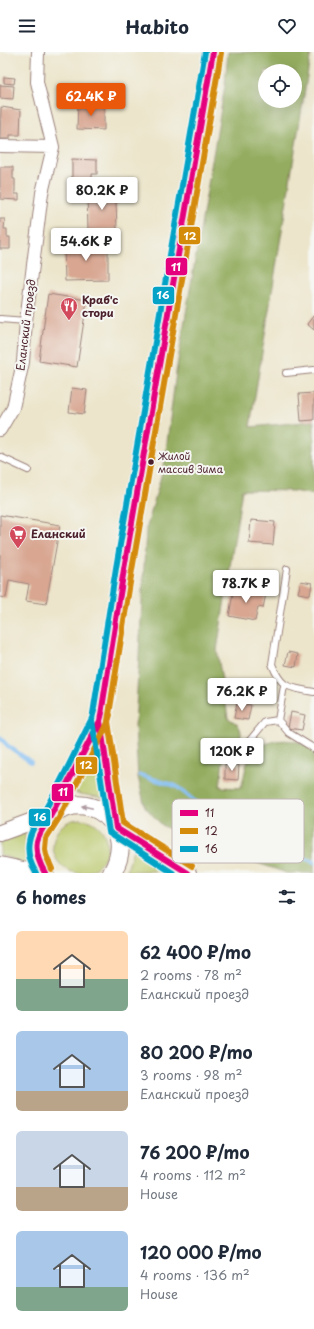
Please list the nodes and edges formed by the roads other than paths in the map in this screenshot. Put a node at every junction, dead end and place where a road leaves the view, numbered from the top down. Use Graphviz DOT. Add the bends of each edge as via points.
graph roads {
  1 [pos="38,52"];
  2 [pos="212,52"];
  3 [pos="0,146"];
  4 [pos="53,147"];
  5 [pos="0,320"];
  6 [pos="26,321"];
  7 [pos="314,370"];
  8 [pos="286,373"];
  9 [pos="0,430"];
  10 [pos="0,457"];
  11 [pos="28,470"];
  12 [pos="287,569"];
  13 [pos="284,686"];
  14 [pos="314,692"];
  15 [pos="278,720"];
  16 [pos="100,722"];
  17 [pos="314,749"];
  18 [pos="237,756"];
  19 [pos="52,814"];
  20 [pos="116,828"];
  21 [pos="0,833"];
  22 [pos="0,866"];
  23 [pos="37,873"];
  24 [pos="45,873"];
  25 [pos="112,873"];
  26 [pos="188,873"];
  1 -- 4 [label="street" via="37,82"];
  2 -- 16 [label="main road"];
  3 -- 4 [label="street"];
  4 -- 6 [label="street, Еланский проезд" via="42,193"];
  5 -- 6 [label="lane"];
  6 -- 9 [label="street, Еланский проезд" via="23,362 13,408"];
  7 -- 8 [label="lane"];
  10 -- 11 [label="lane"];
  12 -- 13 [label="lane" via="272,664 276,676"];
  13 -- 14 [label="lane"];
  13 -- 15 [label="lane"];
  15 -- 17 [label="lane" via="289,733"];
  15 -- 18 [label="lane" via="265,722"];
  16 -- 19 [label="main road"];
  16 -- 20 [label="main road"];
  20 -- 19 [label="main road, one-way" via="99,810 87,806 75,805"];
  19 -- 21 [label="main road"];
  19 -- 24 [label="main road" via="44,823 36,844 37,855"];
  20 -- 25 [label="main road" via="121,851"];
  20 -- 26 [label="main road"];
  22 -- 23 [label="main road"];
}
